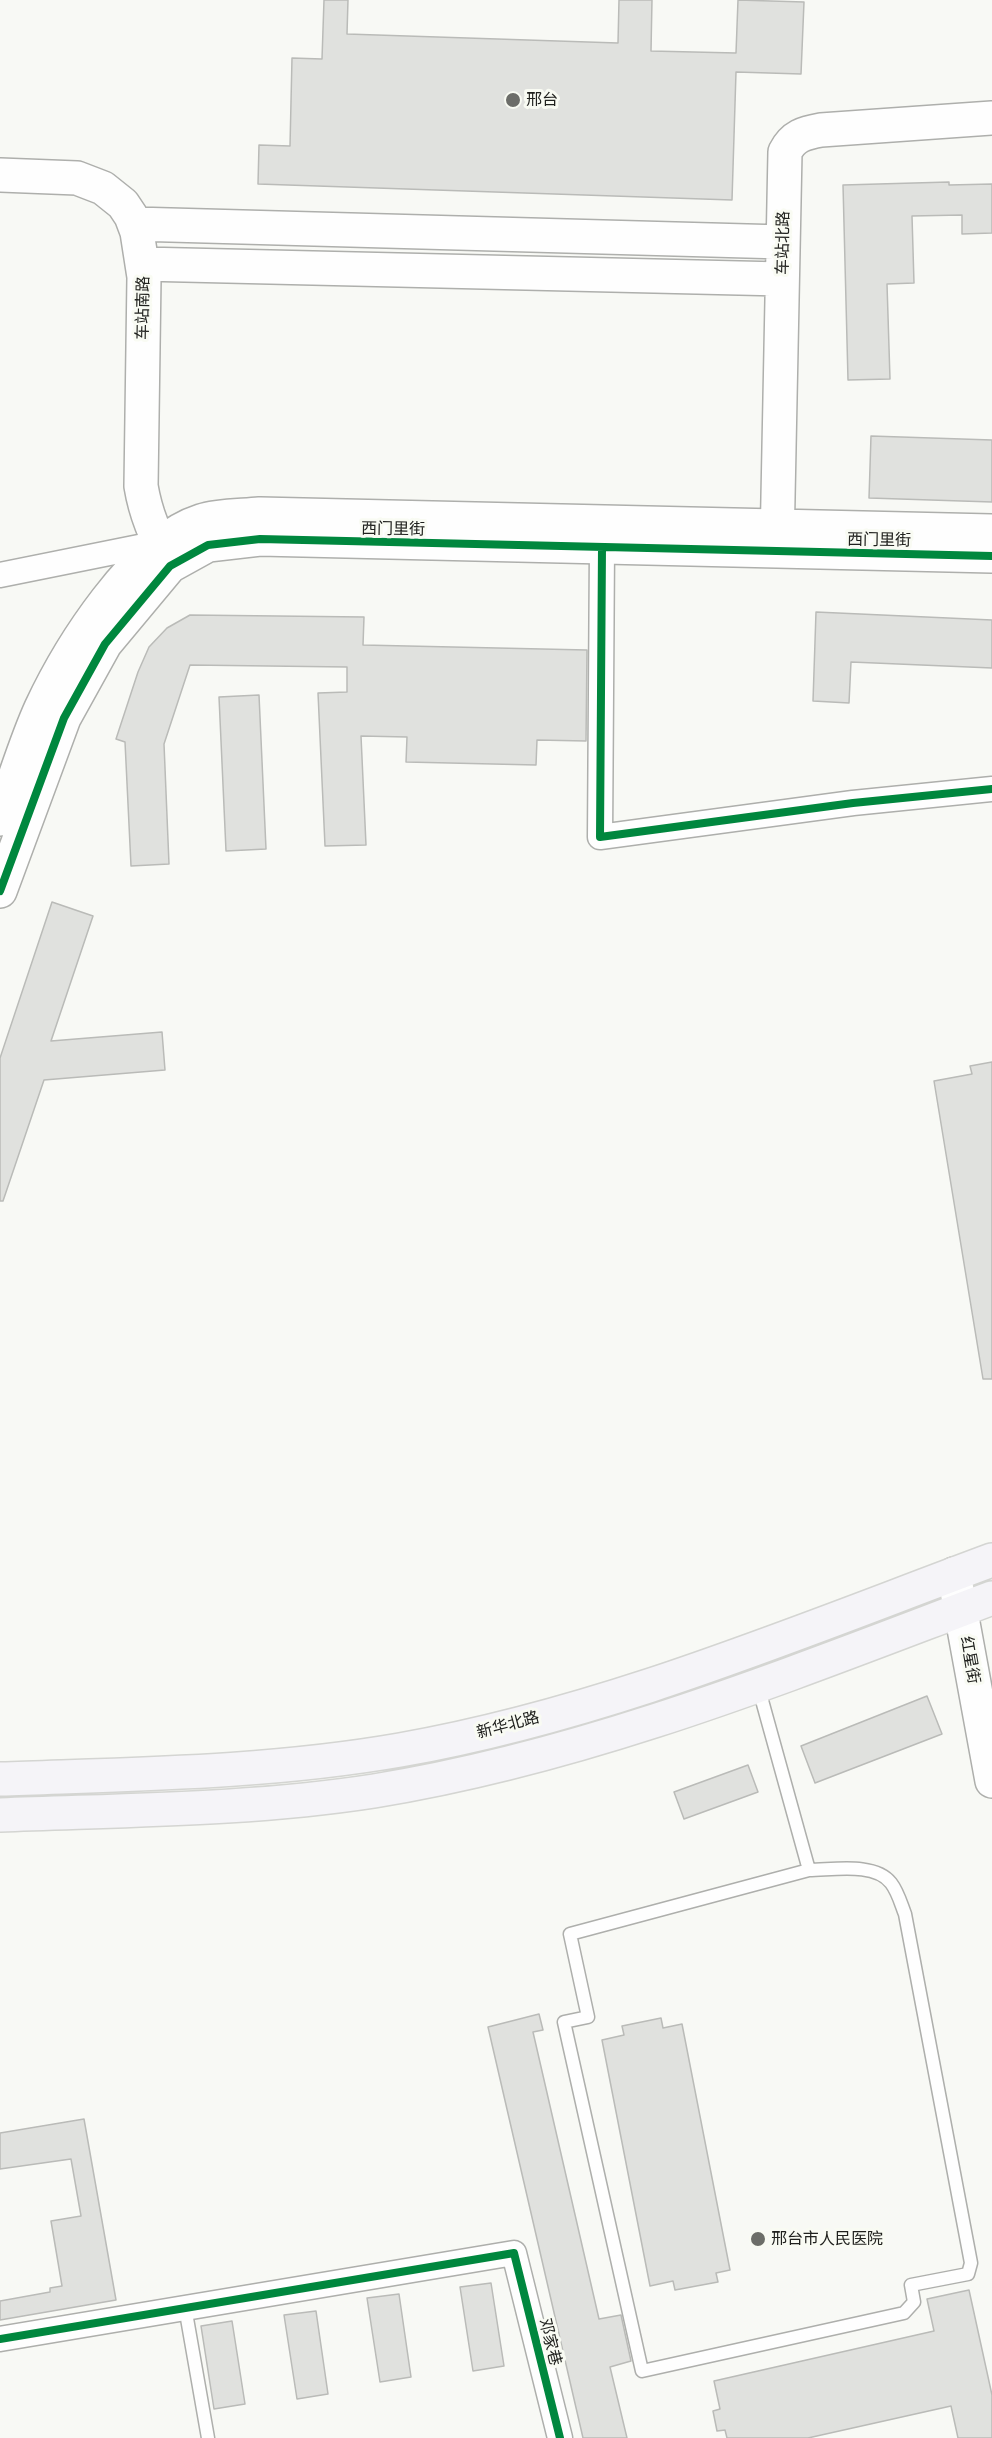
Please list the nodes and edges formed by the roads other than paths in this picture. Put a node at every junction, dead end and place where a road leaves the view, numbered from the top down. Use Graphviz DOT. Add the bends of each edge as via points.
graph roads {
  1 [pos="992,118"];
  2 [pos="0,175"];
  3 [pos="134,225"];
  4 [pos="783,242"];
  5 [pos="142,264"];
  6 [pos="782,279"];
  7 [pos="992,531"];
  8 [pos="777,538"];
  9 [pos="602,547"];
  10 [pos="165,555"];
  11 [pos="992,556"];
  12 [pos="0,575"];
  13 [pos="992,789"];
  14 [pos="0,819"];
  15 [pos="0,891"];
  16 [pos="992,1560"];
  17 [pos="954,1574"];
  18 [pos="992,1598"];
  19 [pos="960,1610"];
  20 [pos="758,1686"];
  21 [pos="0,1779"];
  22 [pos="992,1781"];
  23 [pos="0,1815"];
  24 [pos="809,1870"];
  25 [pos="185,2307"];
  26 [pos="0,2339"];
  27 [pos="208,2438"];
  28 [pos="560,2438"];
  1 -- 4 [label="street, 车站北路" via="821,129 791,140 785,152"];
  2 -- 3 [label="street, 车站南路" via="77,178 103,188 123,204"];
  3 -- 4 [label="street"];
  3 -- 5 [label="street, 车站南路"];
  4 -- 6 [label="street, 车站北路"];
  5 -- 6 [label="street"];
  5 -- 10 [label="street, 车站南路" via="141,486 145,511"];
  6 -- 8 [label="street, 车站北路"];
  7 -- 8 [label="street"];
  8 -- 9 [label="street, 西门里街"];
  8 -- 10 [label="street" via="260,514 200,521"];
  8 -- 11 [label="street, 西门里街"];
  9 -- 10 [label="street, 西门里街" via="260,539"];
  9 -- 13 [label="street" via="600,837"];
  10 -- 12 [label="street"];
  10 -- 14 [label="street" via="125,579 84,630 41,708"];
  10 -- 15 [label="street, 西门里街" via="105,644 64,718"];
  16 -- 17 [label="main road, 新华北路"];
  17 -- 19 [label="street, 红星街"];
  17 -- 21 [label="main road, 新华北路" via="667,1680 438,1742 262,1768"];
  18 -- 19 [label="main road"];
  19 -- 20 [label="main road"];
  19 -- 22 [label="street, 红星街"];
  20 -- 23 [label="main road" via="632,1729 486,1768 385,1789 230,1807"];
  20 -- 24 [label="lane"];
  24 -- 24 [label="lane" via="867,1870 891,1882 898,1896 905,1914 971,2263 968,2274 911,2284 914,2302 904,2313 642,2371 564,2022 588,2017 570,1934"];
  25 -- 26 [label="street"];
  25 -- 27 [label="lane"];
  25 -- 28 [label="street, 邓家巷" via="514,2253"];
}
